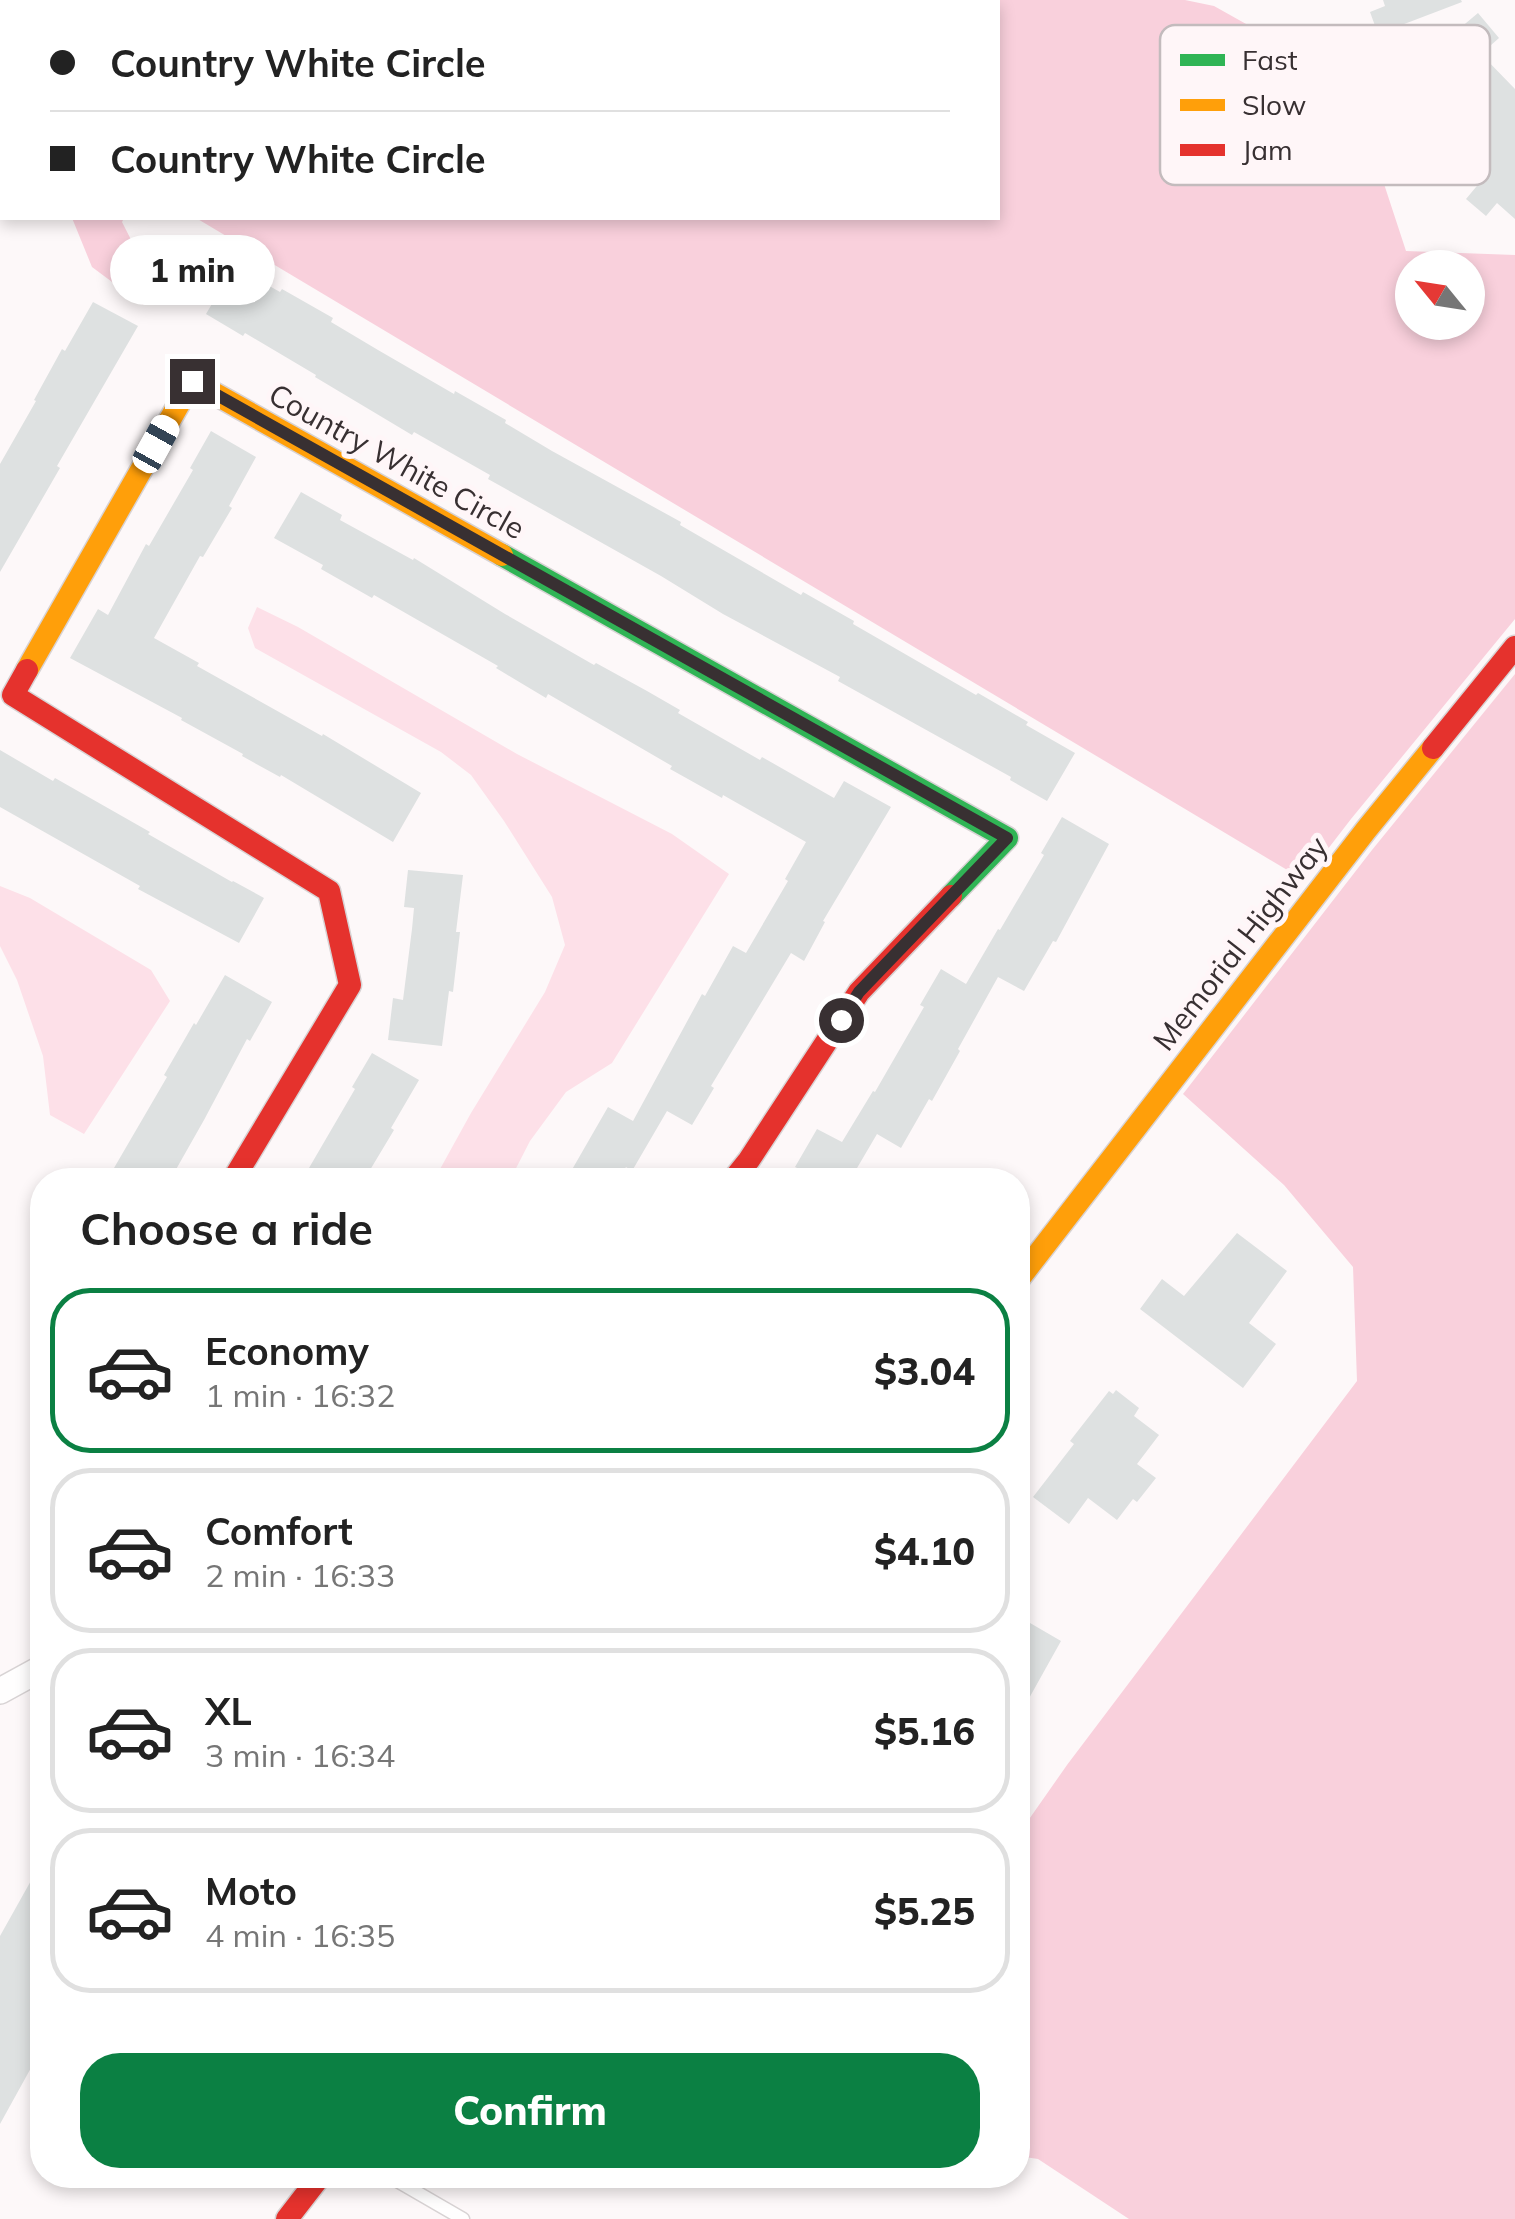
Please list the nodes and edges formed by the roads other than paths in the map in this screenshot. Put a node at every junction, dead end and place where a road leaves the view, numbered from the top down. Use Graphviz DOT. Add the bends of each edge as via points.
graph roads {
  1 [pos="1515,647"];
  2 [pos="241,1168"];
  3 [pos="743,1168"];
  4 [pos="1030,1264"];
  5 [pos="30,1674"];
  6 [pos="0,1690"];
  7 [pos="311,2188"];
  8 [pos="409,2188"];
  9 [pos="287,2219"];
  10 [pos="463,2219"];
  1 -- 4 [label="street, Memorial Highway"];
  2 -- 3 [label="street, Country White Circle" via="350,985 329,891 13,696 192,381 1007,838 859,992"];
  5 -- 6 [label="street"];
  7 -- 9 [label="street"];
  8 -- 10 [label="lane"];
}
